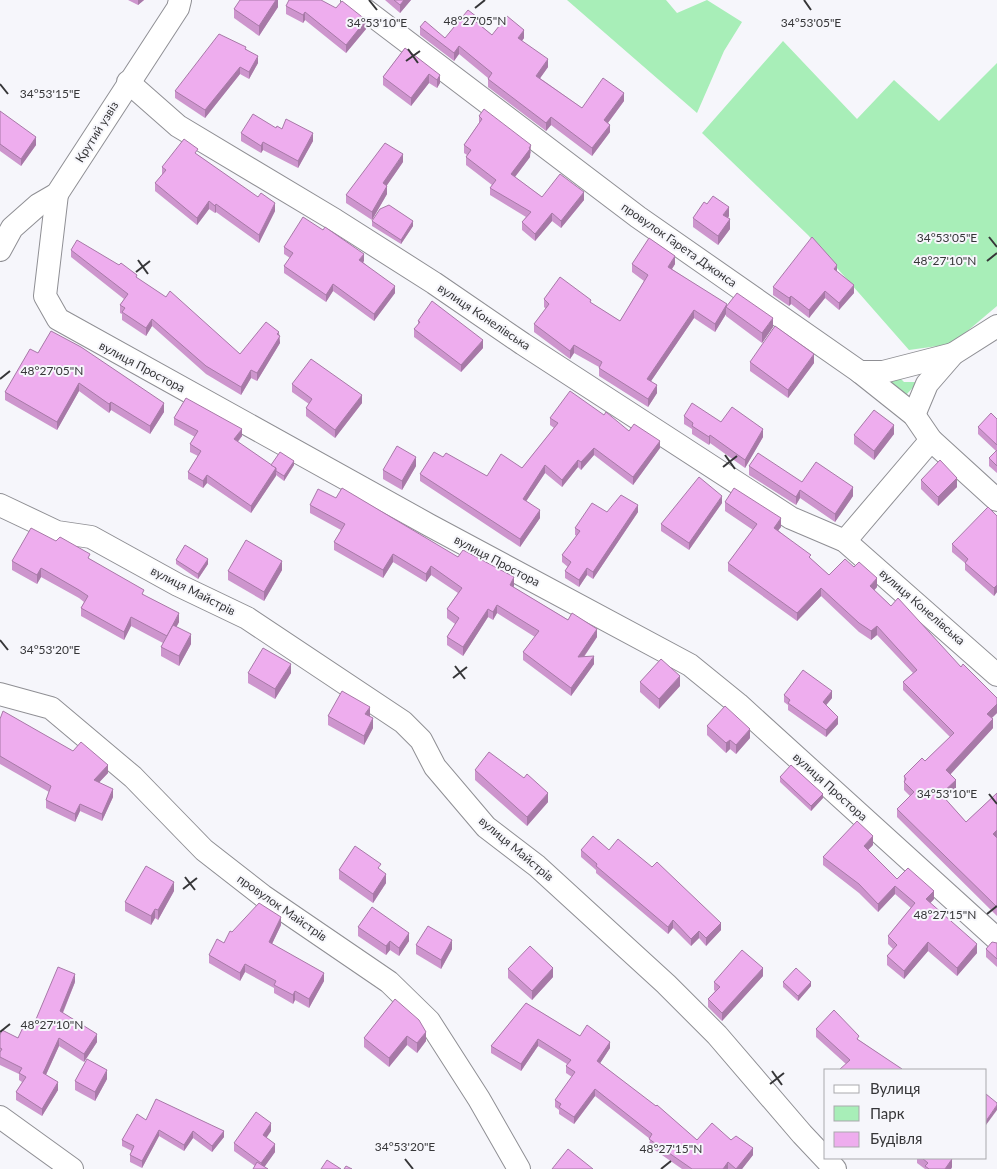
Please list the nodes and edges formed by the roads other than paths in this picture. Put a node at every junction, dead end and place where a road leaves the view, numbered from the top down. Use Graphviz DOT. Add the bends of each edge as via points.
graph roads {
  1 [pos="180,0"];
  2 [pos="352,0"];
  3 [pos="128,82"];
  4 [pos="57,194"];
  5 [pos="0,250"];
  6 [pos="997,326"];
  7 [pos="953,354"];
  8 [pos="860,372"];
  9 [pos="914,415"];
  10 [pos="931,440"];
  11 [pos="997,500"];
  12 [pos="0,505"];
  13 [pos="845,541"];
  14 [pos="997,675"];
  15 [pos="0,694"];
  16 [pos="997,939"];
  17 [pos="0,1117"];
  18 [pos="824,1157"];
  19 [pos="826,1159"];
  20 [pos="72,1169"];
  21 [pos="519,1169"];
  22 [pos="835,1169"];
  1 -- 3 [label="street, Крутий узвіз" via="178,8"];
  2 -- 8 [label="street, провулок Гарета Джонса" via="638,217"];
  3 -- 4 [label="street, Крутий узвіз"];
  3 -- 13 [label="street, вулиця Конелівська" via="178,126 434,282 791,518"];
  4 -- 5 [label="street, Крутий узвіз" via="38,205 12,228"];
  4 -- 16 [label="street, вулиця Простора" via="45,296 58,320 428,525 690,665"];
  6 -- 7 [label="street"];
  7 -- 8 [label="street" via="883,372"];
  7 -- 9 [label="street" via="927,384"];
  8 -- 9 [label="street, провулок Гарета Джонса"];
  9 -- 10 [label="street, провулок Гарета Джонса"];
  10 -- 11 [label="street, провулок Гарета Джонса"];
  10 -- 13 [label="street"];
  12 -- 18 [label="street, вулиця Майстрів" via="57,532 91,537 178,585 248,618 403,722 421,740 434,767 486,827 537,866 666,984 717,1035"];
  13 -- 14 [label="street, вулиця Конелівська"];
  15 -- 21 [label="street, провулок Майстрів" via="51,708 133,777 204,850 262,896 388,982 429,1021"];
  17 -- 20 [label="street"];
  19 -- 22 [label="street, вулиця Майстрів"];
}
